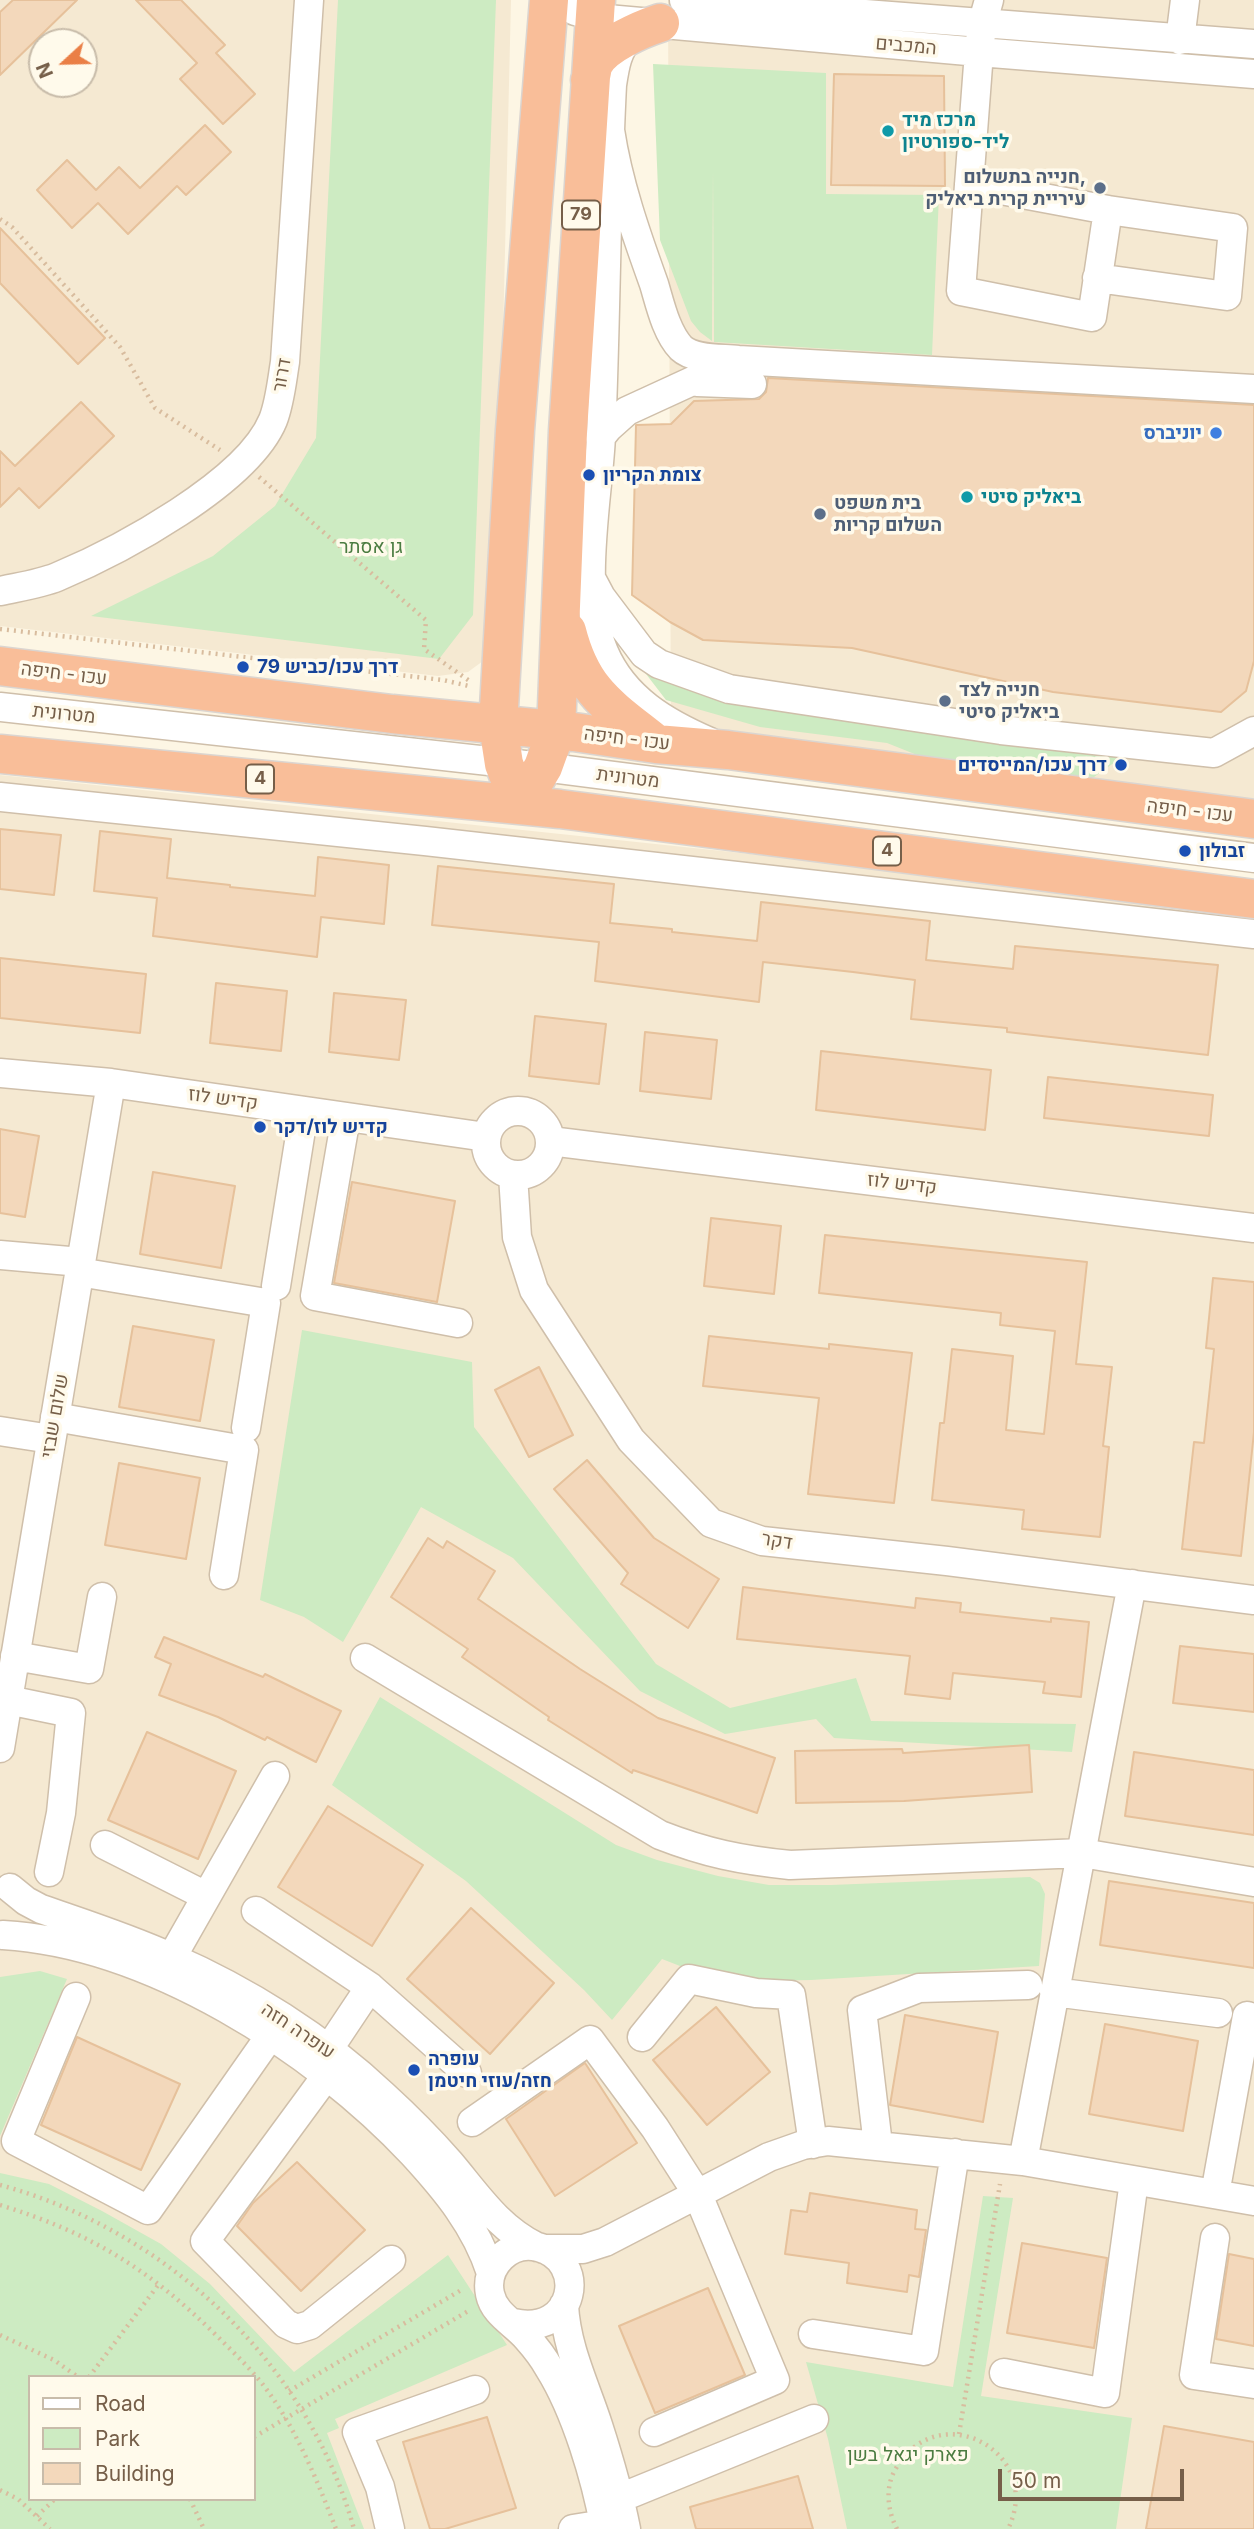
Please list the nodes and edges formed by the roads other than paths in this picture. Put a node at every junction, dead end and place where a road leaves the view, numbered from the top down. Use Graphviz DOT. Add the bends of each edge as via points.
graph roads {
  1 [pos="309,0"];
  2 [pos="549,0"];
  3 [pos="1185,0"];
  4 [pos="585,5"];
  5 [pos="986,12"];
  6 [pos="658,20"];
  7 [pos="1180,40"];
  8 [pos="1254,44"];
  9 [pos="979,52"];
  10 [pos="1254,74"];
  11 [pos="590,82"];
  12 [pos="610,130"];
  13 [pos="969,184"];
  14 [pos="1108,210"];
  15 [pos="1097,278"];
  16 [pos="738,360"];
  17 [pos="695,381"];
  18 [pos="752,384"];
  19 [pos="1254,389"];
  20 [pos="600,438"];
  21 [pos="576,584"];
  22 [pos="0,591"];
  23 [pos="504,643"];
  24 [pos="0,666"];
  25 [pos="0,707"];
  26 [pos="392,713"];
  27 [pos="498,725"];
  28 [pos="556,731"];
  29 [pos="1254,732"];
  30 [pos="656,744"];
  31 [pos="728,750"];
  32 [pos="0,754"];
  33 [pos="504,764"];
  34 [pos="543,767"];
  35 [pos="0,797"];
  36 [pos="520,805"];
  37 [pos="1247,816"];
  38 [pos="1254,858"];
  39 [pos="1254,899"];
  40 [pos="1254,934"];
  41 [pos="0,1073"];
  42 [pos="111,1083"];
  43 [pos="304,1111"];
  44 [pos="346,1117"];
  45 [pos="486,1137"];
  46 [pos="551,1141"];
  47 [pos="513,1175"];
  48 [pos="1254,1228"];
  49 [pos="0,1255"];
  50 [pos="80,1267"];
  51 [pos="276,1286"];
  52 [pos="458,1323"];
  53 [pos="53,1428"];
  54 [pos="246,1428"];
  55 [pos="0,1431"];
  56 [pos="224,1575"];
  57 [pos="1132,1584"];
  58 [pos="102,1597"];
  59 [pos="1254,1600"];
  60 [pos="15,1656"];
  61 [pos="365,1658"];
  62 [pos="5,1706"];
  63 [pos="0,1748"];
  64 [pos="275,1776"];
  65 [pos="105,1845"];
  66 [pos="1082,1853"];
  67 [pos="49,1872"];
  68 [pos="3,1879"];
  69 [pos="1254,1882"];
  70 [pos="206,1896"];
  71 [pos="256,1911"];
  72 [pos="2,1936"];
  73 [pos="172,1957"];
  74 [pos="370,1987"];
  75 [pos="1041,1988"];
  76 [pos="76,1997"];
  77 [pos="1218,2013"];
  78 [pos="1254,2018"];
  79 [pos="270,2036"];
  80 [pos="642,2037"];
  81 [pos="328,2063"];
  82 [pos="467,2073"];
  83 [pos="472,2122"];
  84 [pos="813,2144"];
  85 [pos="878,2145"];
  86 [pos="955,2153"];
  87 [pos="1013,2160"];
  88 [pos="1134,2181"];
  89 [pos="1215,2194"];
  90 [pos="698,2195"];
  91 [pos="1254,2201"];
  92 [pos="635,2229"];
  93 [pos="1215,2238"];
  94 [pos="540,2248"];
  95 [pos="391,2260"];
  96 [pos="491,2286"];
  97 [pos="566,2298"];
  98 [pos="513,2323"];
  99 [pos="813,2334"];
  100 [pos="1004,2373"];
  101 [pos="1254,2384"];
  102 [pos="475,2390"];
  103 [pos="814,2419"];
  104 [pos="654,2432"];
  105 [pos="620,2498"];
  106 [pos="612,2527"];
  107 [pos="390,2529"];
  108 [pos="573,2529"];
  1 -- 22 [label="street, דרור" via="285,362 274,419 240,464 203,496 124,544 54,578"];
  2 -- 23 [label="highway, 79" via="514,430"];
  3 -- 7 [label="street"];
  4 -- 6 [label="street, המכבים"];
  4 -- 11 [label="highway, 79"];
  5 -- 6 [label="street, המכבים"];
  5 -- 7 [label="street, המכבים"];
  5 -- 9 [label="street"];
  6 -- 9 [label="street, המכבים"];
  6 -- 11 [label="highway" via="602,55 594,63"];
  6 -- 12 [label="street" via="615,59"];
  7 -- 8 [label="street, המכבים"];
  9 -- 10 [label="street, המכבים"];
  9 -- 13 [label="street"];
  11 -- 21 [label="highway, 79"];
  12 -- 16 [label="street" via="623,190 675,339 691,354"];
  12 -- 20 [label="street"];
  13 -- 14 [label="street"];
  13 -- 15 [label="street" via="961,291 1092,317"];
  14 -- 15 [label="street"];
  14 -- 15 [label="street" via="1233,228 1242,252 1227,296"];
  16 -- 17 [label="street"];
  16 -- 19 [label="street"];
  17 -- 18 [label="street"];
  17 -- 20 [label="street" via="627,411"];
  20 -- 21 [label="street"];
  21 -- 28 [label="highway, 79"];
  21 -- 29 [label="street" via="601,597 643,654 729,689 1001,730 1214,753"];
  21 -- 30 [label="highway" via="570,645 582,676 614,712"];
  21 -- 31 [label="street" via="592,610 607,659 624,685 679,729"];
  23 -- 26 [label="highway" via="480,688 444,704"];
  23 -- 27 [label="highway, 79"];
  24 -- 26 [label="highway, עכו - חיפה"];
  25 -- 33 [label="street, מטרונית"];
  26 -- 27 [label="highway, עכו - חיפה"];
  27 -- 28 [label="highway, עכו - חיפה"];
  27 -- 33 [label="highway, 79"];
  28 -- 30 [label="highway, עכו - חיפה"];
  28 -- 34 [label="highway, 79"];
  30 -- 31 [label="highway, עכו - חיפה"];
  31 -- 37 [label="highway, עכו - חיפה"];
  32 -- 36 [label="highway, 4"];
  33 -- 34 [label="street, מטרונית"];
  33 -- 36 [label="highway, 79"];
  34 -- 36 [label="highway, 79"];
  34 -- 38 [label="street, מטרונית"];
  35 -- 40 [label="street"];
  36 -- 39 [label="highway, 4"];
  41 -- 42 [label="street, קדיש לוז"];
  42 -- 43 [label="street, קדיש לוז"];
  42 -- 50 [label="street, שלום שבזי"];
  43 -- 44 [label="street, קדיש לוז"];
  43 -- 51 [label="street"];
  44 -- 45 [label="street, קדיש לוז"];
  44 -- 52 [label="street" via="315,1296"];
  45 -- 46 [label="street" via="496,1119 514,1110 535,1115"];
  45 -- 47 [label="street" via="489,1157 503,1172"];
  46 -- 47 [label="street" via="540,1167"];
  46 -- 48 [label="street, קדיש לוז"];
  47 -- 57 [label="street, דקר" via="517,1237 534,1290 631,1440 710,1523 762,1541"];
  49 -- 50 [label="street"];
  50 -- 53 [label="street, שלום שבזי"];
  50 -- 54 [label="street" via="266,1303"];
  53 -- 55 [label="street"];
  53 -- 56 [label="street" via="244,1450"];
  53 -- 60 [label="street, שלום שבזי"];
  57 -- 59 [label="street, דקר"];
  57 -- 66 [label="street"];
  58 -- 60 [label="street" via="89,1669"];
  60 -- 62 [label="street, שלום שבזי"];
  61 -- 66 [label="street" via="660,1835 704,1852 790,1865"];
  62 -- 63 [label="street, שלום שבזי"];
  62 -- 67 [label="street" via="71,1713 61,1813"];
  64 -- 70 [label="street"];
  65 -- 70 [label="street"];
  66 -- 69 [label="street"];
  66 -- 75 [label="street"];
  68 -- 72 [label="street" via="14,1900 14,1914"];
  68 -- 73 [label="street, עופרה חזה" via="41,1909"];
  70 -- 73 [label="street"];
  71 -- 74 [label="street"];
  72 -- 79 [label="street, עופרה חזה" via="58,1941 145,1969"];
  73 -- 81 [label="street, עופרה חזה" via="239,1992"];
  74 -- 81 [label="street"];
  74 -- 82 [label="street"];
  75 -- 77 [label="street"];
  75 -- 85 [label="street" via="919,1988 862,2010"];
  75 -- 87 [label="street"];
  76 -- 79 [label="street" via="16,2141 148,2210"];
  78 -- 89 [label="street" via="1247,2016"];
  79 -- 81 [label="street, עופרה חזה"];
  80 -- 84 [label="street" via="689,1979 745,1992 791,1995"];
  81 -- 94 [label="street, עופרה חזה" via="382,2093 503,2225"];
  81 -- 95 [label="street" via="205,2241 297,2329 310,2325"];
  81 -- 96 [label="street, עופרה חזה" via="446,2192 476,2235"];
  83 -- 90 [label="street" via="590,2040"];
  84 -- 85 [label="street"];
  84 -- 90 [label="street" via="769,2157"];
  85 -- 86 [label="street"];
  86 -- 87 [label="street"];
  86 -- 99 [label="street" via="924,2351"];
  87 -- 88 [label="street"];
  88 -- 89 [label="street"];
  88 -- 100 [label="street" via="1105,2393"];
  89 -- 91 [label="street"];
  90 -- 92 [label="street"];
  90 -- 104 [label="street" via="775,2380"];
  92 -- 94 [label="street" via="583,2249"];
  92 -- 97 [label="street" via="595,2261"];
  93 -- 101 [label="street" via="1194,2375"];
  94 -- 96 [label="street" via="524,2246 501,2257"];
  94 -- 97 [label="street" via="566,2269"];
  96 -- 98 [label="street" via="501,2315"];
  97 -- 98 [label="street" via="552,2319 540,2325"];
  97 -- 105 [label="street" via="565,2322 573,2356"];
  98 -- 106 [label="street" via="541,2355 558,2385"];
  102 -- 107 [label="street" via="357,2432 380,2487"];
  103 -- 105 [label="street"];
  105 -- 106 [label="street"];
  106 -- 108 [label="street"];
}
